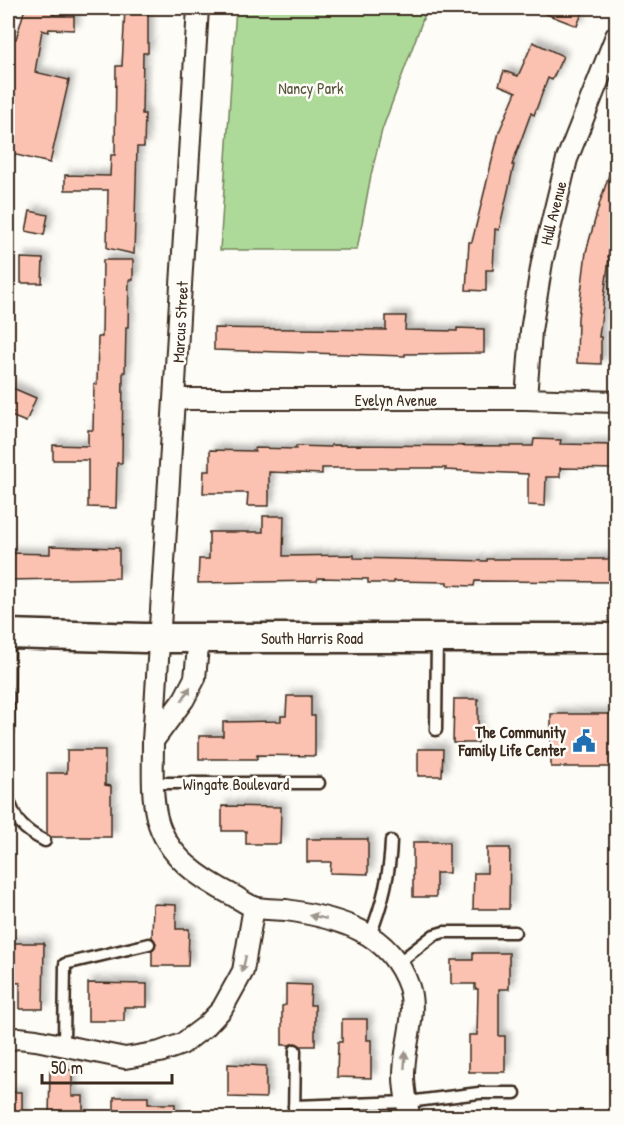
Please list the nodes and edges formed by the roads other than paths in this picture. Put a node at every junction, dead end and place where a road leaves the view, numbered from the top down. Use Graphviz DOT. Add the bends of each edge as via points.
graph roads {
  1 [pos="198,8"];
  2 [pos="616,36"];
  3 [pos="175,399"];
  4 [pos="526,399"];
  5 [pos="616,402"];
  6 [pos="8,634"];
  7 [pos="160,637"];
  8 [pos="198,637"];
  9 [pos="437,638"];
  10 [pos="616,638"];
  11 [pos="436,730"];
  12 [pos="8,733"];
  13 [pos="153,741"];
  14 [pos="153,783"];
  15 [pos="319,783"];
  16 [pos="8,798"];
  17 [pos="45,841"];
  18 [pos="391,841"];
  19 [pos="254,907"];
  20 [pos="515,932"];
  21 [pos="370,935"];
  22 [pos="149,944"];
  23 [pos="398,963"];
  24 [pos="8,1040"];
  25 [pos="64,1046"];
  26 [pos="295,1050"];
  27 [pos="515,1093"];
  28 [pos="294,1106"];
  29 [pos="409,1110"];
  30 [pos="294,1118"];
  1 -- 3 [label="street, Marcus Street"];
  2 -- 4 [label="street, Hull Avenue" via="567,159 540,273"];
  3 -- 4 [label="street, Evelyn Avenue"];
  3 -- 7 [label="street, Marcus Street"];
  4 -- 5 [label="street, Evelyn Avenue"];
  6 -- 7 [label="main road, South Harris Road"];
  6 -- 12 [label="lane"];
  7 -- 8 [label="main road, South Harris Road"];
  7 -- 13 [label="street"];
  8 -- 9 [label="main road, South Harris Road"];
  13 -- 8 [label="street, one-way" via="195,678"];
  9 -- 10 [label="main road, South Harris Road"];
  9 -- 11 [label="lane"];
  13 -- 14 [label="street"];
  14 -- 15 [label="lane, Wingate Boulevard"];
  14 -- 19 [label="street" via="157,820 177,856 213,885"];
  16 -- 17 [label="lane" via="27,832"];
  18 -- 21 [label="lane" via="384,897"];
  21 -- 19 [label="street, one-way" via="328,919"];
  19 -- 25 [label="street, one-way" via="243,971 222,1009 189,1039 160,1052 125,1058"];
  20 -- 23 [label="lane" via="444,932 434,935"];
  21 -- 23 [label="street"];
  22 -- 25 [label="lane" via="65,964"];
  29 -- 23 [label="street, one-way" via="404,1078 410,989"];
  24 -- 25 [label="street" via="18,1038"];
  26 -- 28 [label="lane"];
  27 -- 29 [label="lane" via="479,1092"];
  28 -- 29 [label="lane"];
  28 -- 30 [label="lane"];
}
